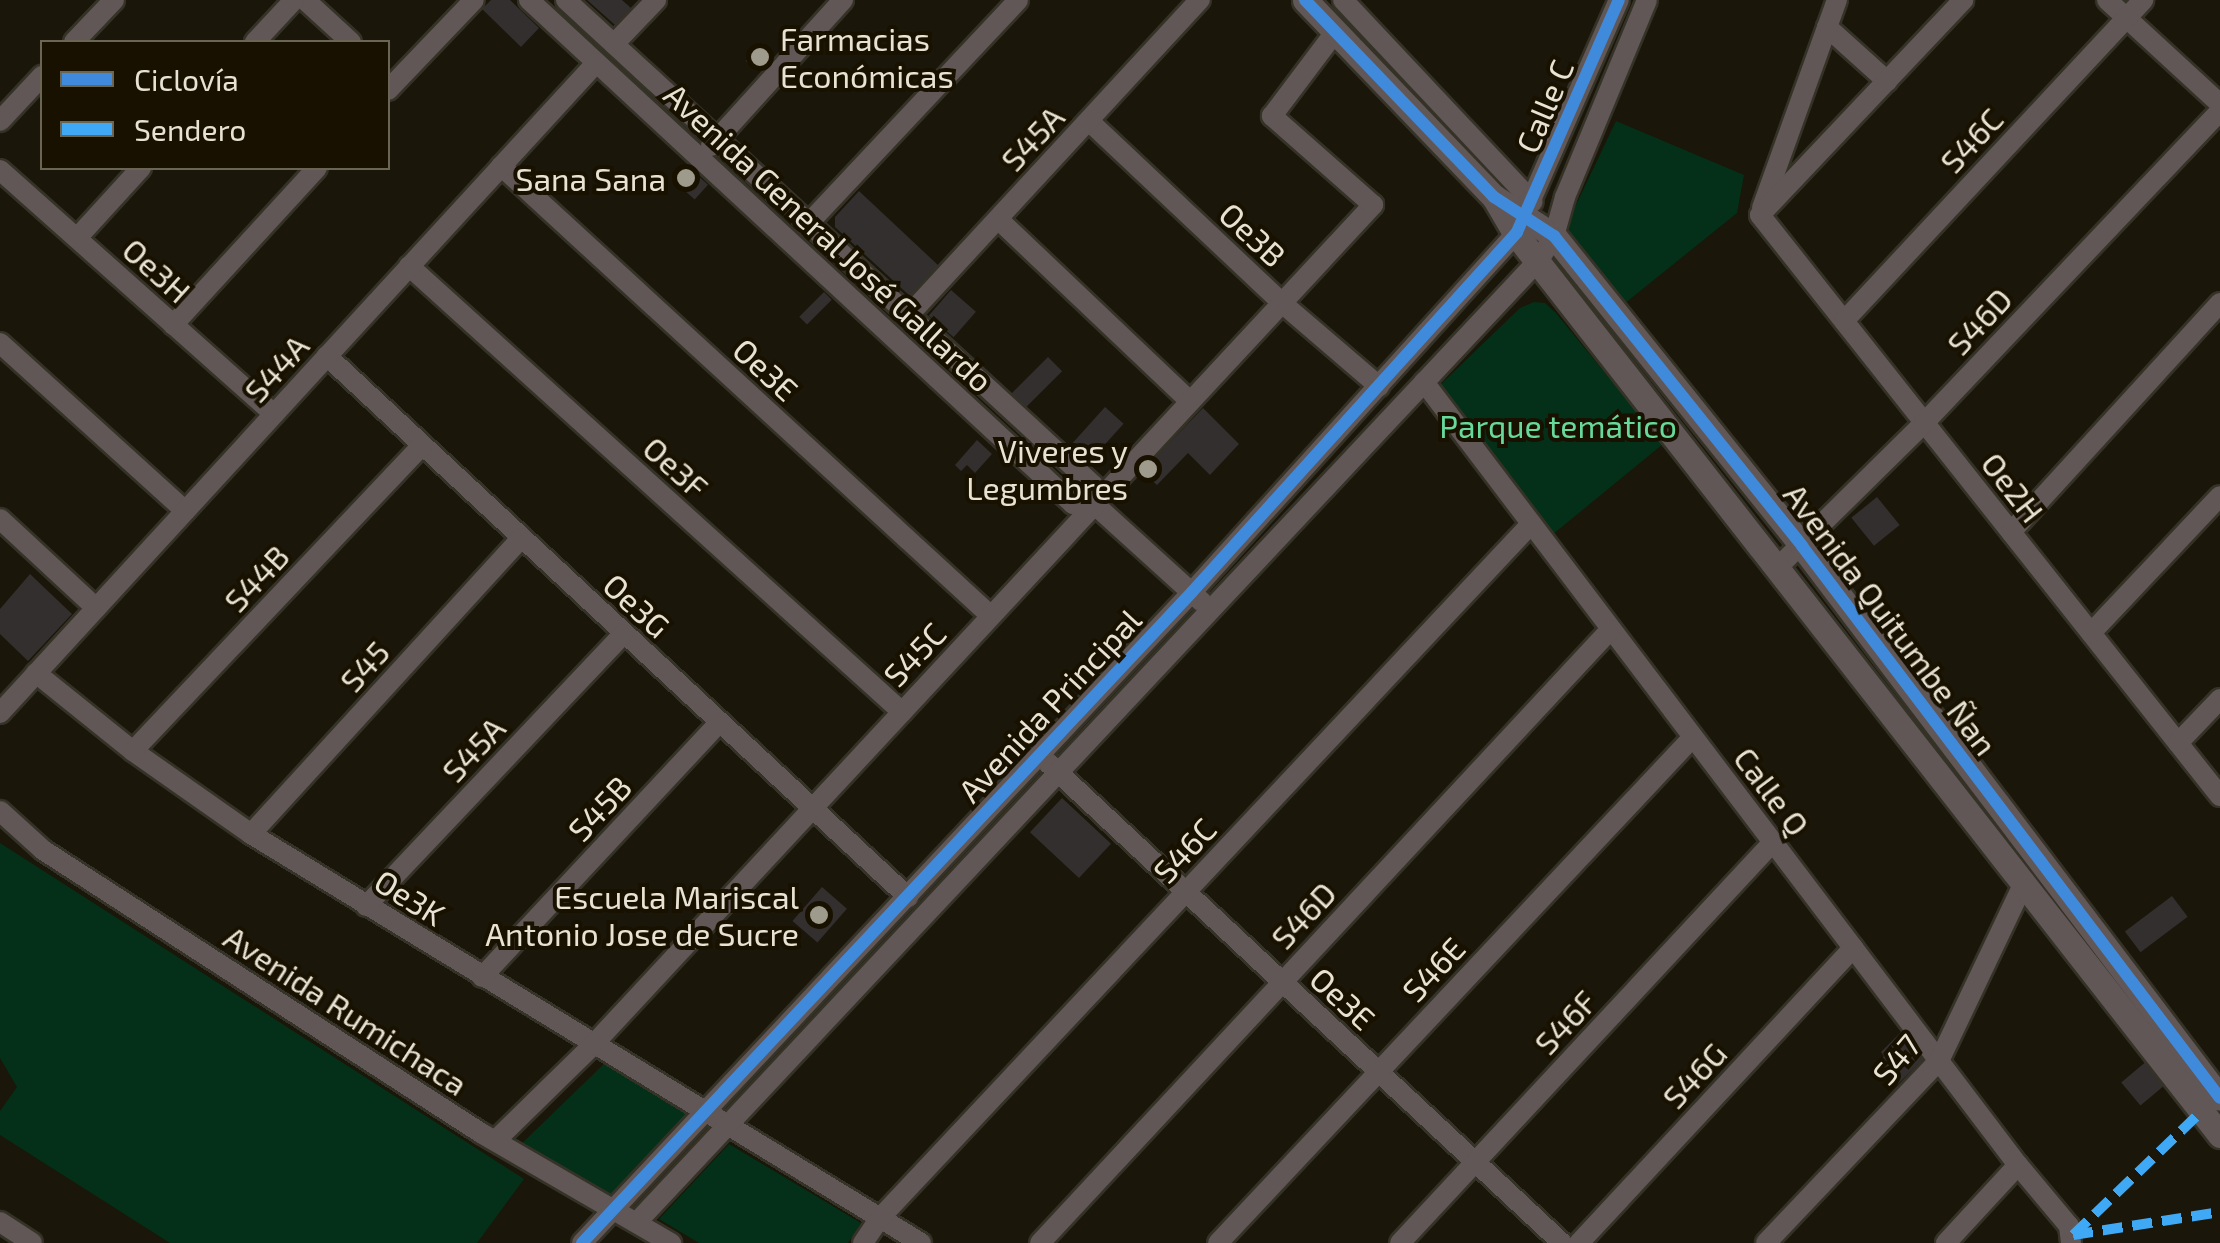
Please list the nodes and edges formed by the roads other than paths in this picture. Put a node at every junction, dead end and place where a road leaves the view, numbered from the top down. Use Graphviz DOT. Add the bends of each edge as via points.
graph roads {
  1 [pos="114,0"];
  2 [pos="294,0"];
  3 [pos="306,0"];
  4 [pos="474,0"];
  5 [pos="529,0"];
  6 [pos="566,0"];
  7 [pos="656,0"];
  8 [pos="843,0"];
  9 [pos="1018,0"];
  10 [pos="1200,0"];
  11 [pos="1305,0"];
  12 [pos="1343,0"];
  13 [pos="1619,0"];
  14 [pos="1647,0"];
  15 [pos="1837,0"];
  16 [pos="1963,0"];
  17 [pos="2107,0"];
  18 [pos="2143,0"];
  19 [pos="2126,18"];
  20 [pos="1827,27"];
  21 [pos="1336,30"];
  22 [pos="76,40"];
  23 [pos="258,40"];
  24 [pos="349,40"];
  25 [pos="614,44"];
  26 [pos="596,62"];
  27 [pos="40,78"];
  28 [pos="1887,81"];
  29 [pos="390,83"];
  30 [pos="2220,108"];
  31 [pos="1089,121"];
  32 [pos="0,122"];
  33 [pos="718,139"];
  34 [pos="700,159"];
  35 [pos="502,166"];
  36 [pos="0,170"];
  37 [pos="140,170"];
  38 [pos="315,170"];
  39 [pos="1760,214"];
  40 [pos="998,218"];
  41 [pos="1523,221"];
  42 [pos="807,224"];
  43 [pos="1554,236"];
  44 [pos="77,238"];
  45 [pos="1538,261"];
  46 [pos="409,266"];
  47 [pos="2220,302"];
  48 [pos="1282,303"];
  49 [pos="907,317"];
  50 [pos="1844,320"];
  51 [pos="174,325"];
  52 [pos="0,343"];
  53 [pos="327,356"];
  54 [pos="1424,382"];
  55 [pos="1379,386"];
  56 [pos="1190,402"];
  57 [pos="274,414"];
  58 [pos="1924,423"];
  59 [pos="422,445"];
  60 [pos="2220,496"];
  61 [pos="1094,504"];
  62 [pos="185,511"];
  63 [pos="0,519"];
  64 [pos="1532,524"];
  65 [pos="2011,532"];
  66 [pos="521,538"];
  67 [pos="1802,546"];
  68 [pos="1777,568"];
  69 [pos="1192,592"];
  70 [pos="96,608"];
  71 [pos="1211,610"];
  72 [pos="991,616"];
  73 [pos="1611,629"];
  74 [pos="623,634"];
  75 [pos="2091,634"];
  76 [pos="36,674"];
  77 [pos="2220,699"];
  78 [pos="902,712"];
  79 [pos="0,713"];
  80 [pos="719,723"];
  81 [pos="1693,737"];
  82 [pos="2178,743"];
  83 [pos="134,752"];
  84 [pos="1040,755"];
  85 [pos="1058,773"];
  86 [pos="2220,796"];
  87 [pos="811,809"];
  88 [pos="0,811"];
  89 [pos="251,834"];
  90 [pos="1773,842"];
  91 [pos="2025,882"];
  92 [pos="1186,892"];
  93 [pos="908,897"];
  94 [pos="366,906"];
  95 [pos="1854,948"];
  96 [pos="482,977"];
  97 [pos="1282,982"];
  98 [pos="592,1046"];
  99 [pos="1939,1061"];
  100 [pos="1378,1072"];
  101 [pos="2220,1098"];
  102 [pos="707,1114"];
  103 [pos="727,1126"];
  104 [pos="2220,1136"];
  105 [pos="496,1140"];
  106 [pos="1476,1162"];
  107 [pos="2018,1165"];
  108 [pos="616,1210"];
  109 [pos="880,1218"];
  110 [pos="0,1222"];
  111 [pos="637,1222"];
  112 [pos="2072,1239"];
  113 [pos="32,1243"];
  114 [pos="582,1243"];
  115 [pos="671,1243"];
  116 [pos="863,1243"];
  117 [pos="921,1243"];
  118 [pos="1040,1243"];
  119 [pos="1218,1243"];
  120 [pos="1400,1243"];
  121 [pos="1562,1243"];
  122 [pos="1579,1243"];
  123 [pos="1766,1243"];
  124 [pos="1946,1243"];
  1 -- 22 [label="street"];
  2 -- 23 [label="street"];
  3 -- 24 [label="street"];
  4 -- 29 [label="street"];
  5 -- 26 [label="street, Avenida General José Gallardo"];
  6 -- 25 [label="street, Avenida General José Gallardo"];
  7 -- 25 [label="street"];
  8 -- 33 [label="street"];
  9 -- 42 [label="street"];
  10 -- 31 [label="street, S45A"];
  11 -- 21 [label="street, Avenida Quitumbe Ñan"];
  12 -- 41 [label="street"];
  13 -- 41 [label="street, Calle C"];
  14 -- 43 [label="street, Calle C"];
  15 -- 20 [label="street"];
  16 -- 28 [label="street"];
  17 -- 19 [label="street"];
  18 -- 19 [label="street, S46C"];
  19 -- 30 [label="street"];
  19 -- 50 [label="street, S46C"];
  20 -- 28 [label="street"];
  20 -- 39 [label="street"];
  21 -- 41 [label="street, Avenida Quitumbe Ñan"];
  21 -- 48 [label="street, S45C" via="1272,116 1373,205"];
  25 -- 33 [label="street, Avenida General José Gallardo"];
  26 -- 34 [label="street, Avenida General José Gallardo"];
  26 -- 35 [label="street, S44A"];
  27 -- 32 [label="street"];
  28 -- 39 [label="street"];
  30 -- 58 [label="street, S46D"];
  31 -- 40 [label="street, S45A"];
  31 -- 48 [label="street, Oe3B"];
  33 -- 34 [label="street"];
  33 -- 42 [label="street, Avenida General José Gallardo"];
  34 -- 61 [label="street, Avenida General José Gallardo" via="1073,504"];
  35 -- 46 [label="street, S44A"];
  35 -- 72 [label="street, Oe3E"];
  36 -- 44 [label="street, Oe3H"];
  37 -- 44 [label="street"];
  38 -- 51 [label="street"];
  39 -- 50 [label="street, Oe2H"];
  40 -- 49 [label="street, S45A"];
  40 -- 56 [label="street"];
  41 -- 43 [label="street, Avenida Quitumbe Ñan"];
  41 -- 45 [label="street, Avenida Quitumbe Ñan"];
  41 -- 55 [label="street, Avenida Principal"];
  42 -- 49 [label="street, Avenida General José Gallardo"];
  43 -- 45 [label="street, Calle C"];
  43 -- 67 [label="street, Avenida Quitumbe Ñan"];
  44 -- 51 [label="street, Oe3H"];
  45 -- 54 [label="street, Avenida Principal"];
  45 -- 68 [label="street, Avenida Quitumbe Ñan"];
  46 -- 53 [label="street, S44A"];
  46 -- 78 [label="street, Oe3F"];
  47 -- 65 [label="street"];
  48 -- 55 [label="street, Oe3B"];
  48 -- 56 [label="street, S45C"];
  49 -- 61 [label="street, Avenida General José Gallardo" via="1093,485"];
  50 -- 58 [label="street, Oe2H"];
  51 -- 57 [label="street, Oe3H"];
  52 -- 62 [label="street"];
  53 -- 57 [label="street, S44A"];
  53 -- 59 [label="street, Oe3G"];
  54 -- 64 [label="street, Calle Q"];
  54 -- 71 [label="street, Avenida Principal"];
  55 -- 69 [label="street, Avenida Principal"];
  56 -- 61 [label="street, S45C"];
  57 -- 62 [label="street, S44A"];
  58 -- 65 [label="street, Oe2H"];
  58 -- 67 [label="street, S46D"];
  59 -- 66 [label="street, Oe3G"];
  59 -- 83 [label="street, S44B"];
  60 -- 75 [label="street"];
  61 -- 69 [label="street, Avenida General José Gallardo"];
  61 -- 72 [label="street, S45C"];
  62 -- 70 [label="street, S44A"];
  63 -- 70 [label="street"];
  64 -- 73 [label="street, Calle Q"];
  64 -- 92 [label="street, S46C"];
  65 -- 75 [label="street, Oe2H"];
  66 -- 74 [label="street, Oe3G"];
  66 -- 89 [label="street, S45"];
  67 -- 68 [label="street, S46D"];
  67 -- 101 [label="street, Avenida Quitumbe Ñan"];
  68 -- 91 [label="street, Avenida Quitumbe Ñan"];
  69 -- 71 [label="street, Avenida General José Gallardo"];
  69 -- 84 [label="street, Avenida Principal"];
  70 -- 76 [label="street, S44A"];
  71 -- 85 [label="street, Avenida Principal"];
  72 -- 78 [label="street, S45C"];
  73 -- 81 [label="street, Calle Q"];
  73 -- 97 [label="street, S46D"];
  74 -- 80 [label="street, Oe3G"];
  74 -- 94 [label="street, S45A"];
  75 -- 82 [label="street, Oe2H"];
  76 -- 79 [label="street, S44A"];
  76 -- 83 [label="street, Oe3K"];
  77 -- 82 [label="street"];
  78 -- 87 [label="street, S45C"];
  80 -- 87 [label="street, Oe3G"];
  80 -- 96 [label="street, S45B"];
  81 -- 90 [label="street, Calle Q"];
  81 -- 100 [label="street, S46E"];
  82 -- 86 [label="street, Oe2H"];
  83 -- 89 [label="street, Oe3K"];
  84 -- 85 [label="street, Oe3E"];
  84 -- 93 [label="street, Avenida Principal"];
  85 -- 92 [label="street, Oe3E"];
  85 -- 103 [label="street, Avenida Principal"];
  87 -- 93 [label="street, Oe3G"];
  87 -- 98 [label="street, S45C"];
  88 -- 105 [label="street, Avenida Rumichaca" via="43,850"];
  89 -- 94 [label="street, Oe3K"];
  90 -- 95 [label="street, Calle Q"];
  90 -- 106 [label="street, S46F"];
  91 -- 99 [label="street, S47"];
  91 -- 104 [label="street, Avenida Quitumbe Ñan"];
  92 -- 97 [label="street, Oe3E"];
  92 -- 109 [label="street, S46C"];
  93 -- 102 [label="street, Avenida Principal"];
  94 -- 96 [label="street, Oe3K"];
  95 -- 99 [label="street, Calle Q"];
  95 -- 122 [label="street, S46G"];
  96 -- 98 [label="street, Oe3K"];
  97 -- 100 [label="street, Oe3E"];
  97 -- 118 [label="street, S46D"];
  98 -- 102 [label="street, Oe3K"];
  98 -- 105 [label="street, S45C"];
  99 -- 107 [label="street, Calle Q"];
  99 -- 123 [label="street, S47"];
  100 -- 106 [label="street, Oe3E"];
  100 -- 119 [label="street, S46E"];
  102 -- 103 [label="street, Oe3K"];
  102 -- 108 [label="street, Avenida Principal"];
  103 -- 109 [label="street, Oe3K"];
  103 -- 111 [label="street, Avenida Principal"];
  105 -- 108 [label="street, Avenida Rumichaca"];
  106 -- 120 [label="street, S46F"];
  106 -- 121 [label="street, Oe3E"];
  107 -- 112 [label="street, Calle Q"];
  107 -- 124 [label="street"];
  108 -- 111 [label="street, Avenida Rumichaca"];
  108 -- 114 [label="street, Avenida Principal"];
  109 -- 116 [label="street"];
  109 -- 117 [label="street, Oe3K"];
  110 -- 113 [label="street"];
  111 -- 115 [label="street, Avenida Rumichaca"];
}
